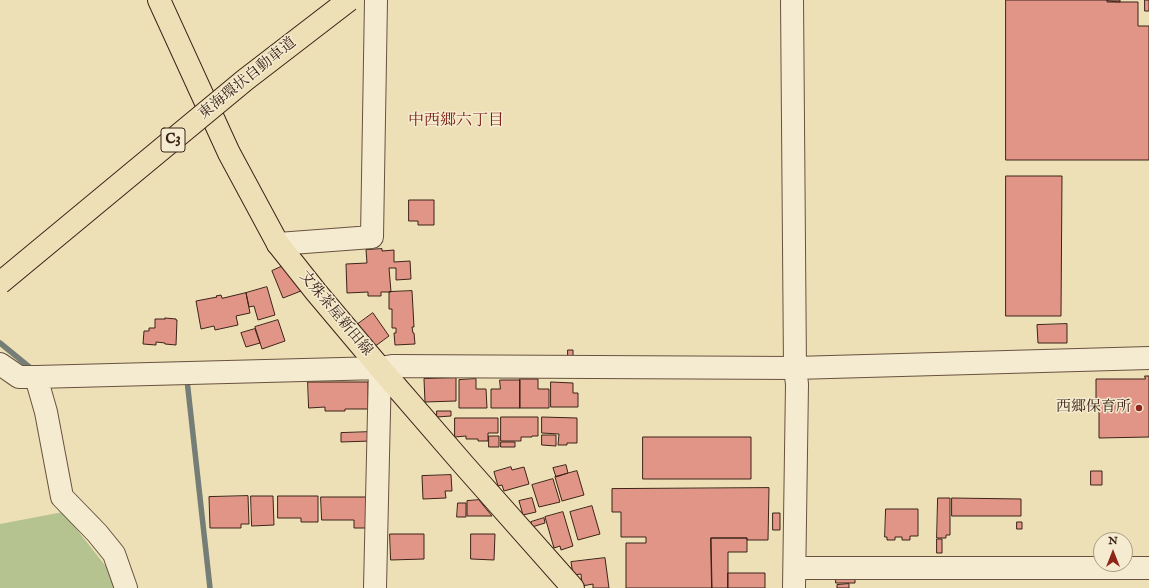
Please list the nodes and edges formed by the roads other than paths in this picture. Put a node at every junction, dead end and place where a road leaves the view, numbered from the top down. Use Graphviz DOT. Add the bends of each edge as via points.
graph roads {
  1 [pos="159,0"];
  2 [pos="349,0"];
  3 [pos="376,0"];
  4 [pos="792,0"];
  5 [pos="278,244"];
  6 [pos="0,283"];
  7 [pos="1149,358"];
  8 [pos="0,364"];
  9 [pos="380,368"];
  10 [pos="795,368"];
  11 [pos="36,377"];
  12 [pos="1149,568"];
  13 [pos="795,578"];
  14 [pos="126,588"];
  15 [pos="375,588"];
  16 [pos="573,588"];
  1 -- 5 [label="main road, 文殊茶屋新田線" via="229,153"];
  2 -- 6 [label="main road, 東海環状自動車道 / C3, bridge" via="245,80"];
  3 -- 5 [label="street" via="372,237"];
  4 -- 10 [label="street"];
  5 -- 9 [label="main road, 文殊茶屋新田線"];
  7 -- 10 [label="street"];
  8 -- 11 [label="street" via="19,377"];
  9 -- 10 [label="street"];
  9 -- 11 [label="street"];
  9 -- 15 [label="street"];
  9 -- 16 [label="main road, 文殊茶屋新田線"];
  10 -- 13 [label="street"];
  11 -- 14 [label="street" via="46,412 62,497 114,554"];
  12 -- 13 [label="street"];
}
